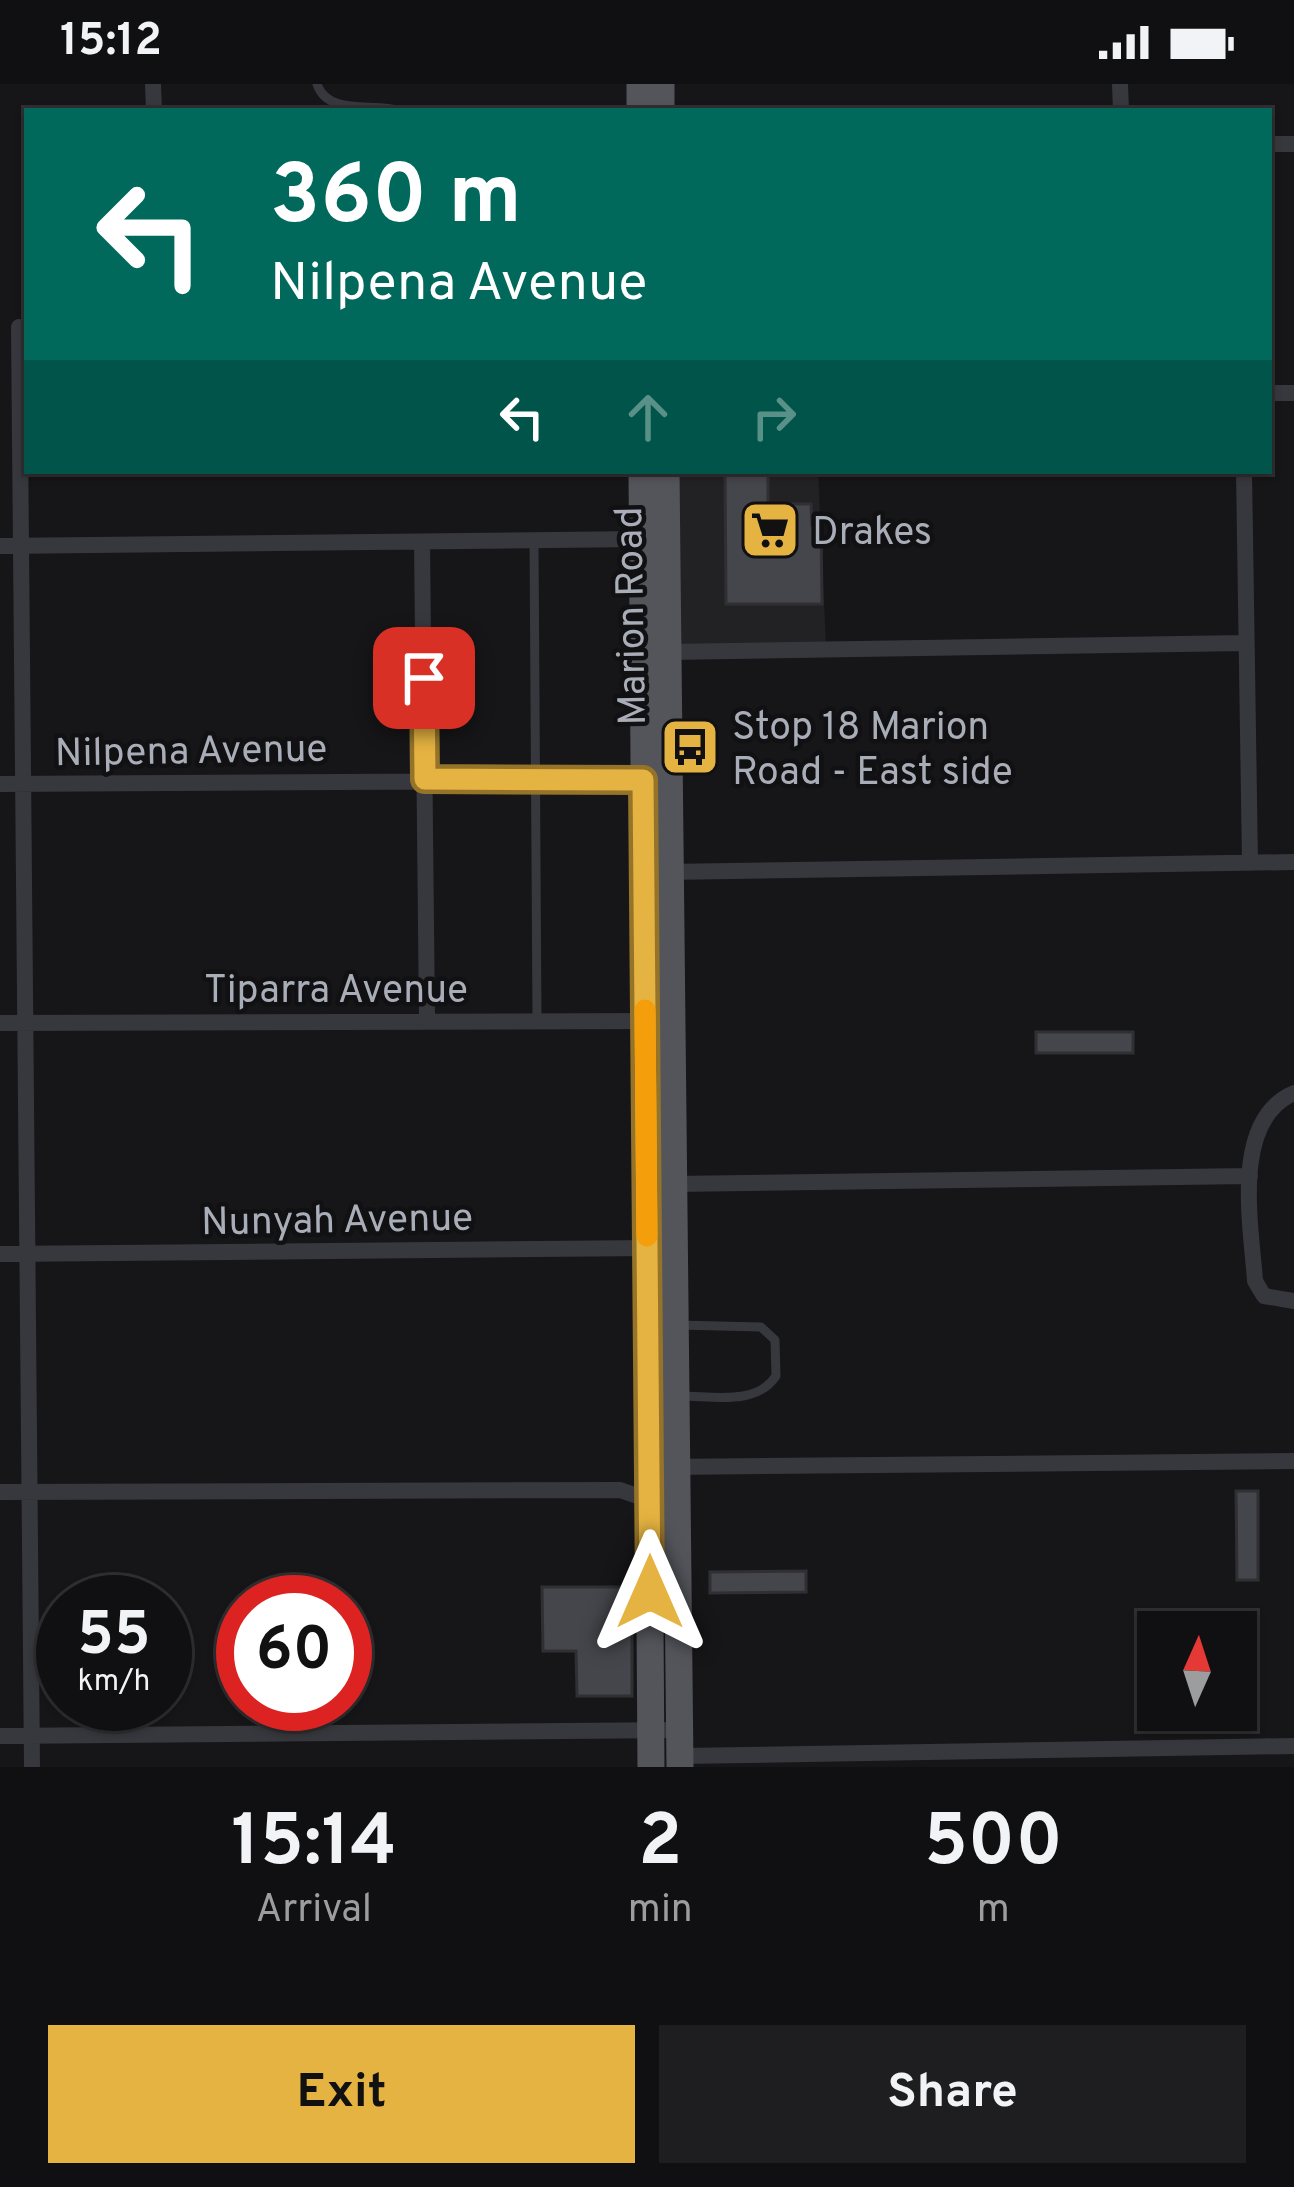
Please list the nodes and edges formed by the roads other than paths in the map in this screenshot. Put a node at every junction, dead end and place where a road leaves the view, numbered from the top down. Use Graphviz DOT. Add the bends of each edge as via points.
graph roads {
  1 [pos="317,84"];
  2 [pos="367,108"];
  3 [pos="15,327"];
  4 [pos="642,474"];
  5 [pos="666,474"];
  6 [pos="1244,474"];
  7 [pos="644,538"];
  8 [pos="533,540"];
  9 [pos="422,542"];
  10 [pos="20,545"];
  11 [pos="0,546"];
  12 [pos="643,626"];
  13 [pos="1245,643"];
  14 [pos="668,652"];
  15 [pos="425,779"];
  16 [pos="536,780"];
  17 [pos="656,780"];
  18 [pos="0,784"];
  19 [pos="23,784"];
  20 [pos="1294,862"];
  21 [pos="1250,863"];
  22 [pos="657,872"];
  23 [pos="427,1020"];
  24 [pos="537,1020"];
  25 [pos="659,1021"];
  26 [pos="0,1023"];
  27 [pos="26,1023"];
  28 [pos="1294,1093"];
  29 [pos="1250,1176"];
  30 [pos="673,1184"];
  31 [pos="661,1248"];
  32 [pos="0,1254"];
  33 [pos="28,1254"];
  34 [pos="1294,1300"];
  35 [pos="675,1324"];
  36 [pos="675,1396"];
  37 [pos="1294,1461"];
  38 [pos="663,1467"];
  39 [pos="0,1492"];
  40 [pos="30,1492"];
  41 [pos="649,1500"];
  42 [pos="651,1730"];
  43 [pos="32,1735"];
  44 [pos="0,1736"];
  45 [pos="1294,1746"];
  46 [pos="680,1751"];
  47 [pos="32,1767"];
  48 [pos="652,1767"];
  1 -- 2 [label="lane" via="326,99"];
  3 -- 10 [label="street"];
  4 -- 7 [label="main road, Marion Road"];
  5 -- 14 [label="main road, Marion Road"];
  6 -- 13 [label="street"];
  7 -- 8 [label="street"];
  7 -- 12 [label="main road, Marion Road"];
  8 -- 9 [label="street"];
  8 -- 16 [label="lane"];
  9 -- 10 [label="street"];
  9 -- 15 [label="street"];
  10 -- 11 [label="street"];
  10 -- 19 [label="street"];
  12 -- 14 [label="main road"];
  12 -- 17 [label="main road, Marion Road"];
  13 -- 14 [label="street"];
  13 -- 21 [label="street"];
  14 -- 17 [label="main road, Marion Road"];
  15 -- 16 [label="street, Nilpena Avenue"];
  15 -- 19 [label="street, Nilpena Avenue"];
  15 -- 23 [label="street"];
  16 -- 17 [label="street, Nilpena Avenue"];
  16 -- 24 [label="lane"];
  17 -- 22 [label="main road, Marion Road"];
  18 -- 19 [label="street, Nilpena Avenue"];
  19 -- 27 [label="street"];
  20 -- 21 [label="street"];
  21 -- 22 [label="street"];
  22 -- 25 [label="main road, Marion Road"];
  23 -- 24 [label="street, Tiparra Avenue"];
  23 -- 27 [label="street, Tiparra Avenue"];
  24 -- 25 [label="street, Tiparra Avenue"];
  25 -- 30 [label="main road, Marion Road"];
  25 -- 31 [label="main road, Marion Road"];
  26 -- 27 [label="street, Tiparra Avenue"];
  27 -- 33 [label="street"];
  28 -- 29 [label="street" via="1265,1115"];
  29 -- 30 [label="street"];
  29 -- 34 [label="street" via="1257,1288 1274,1300"];
  30 -- 31 [label="main road, Marion Road"];
  31 -- 33 [label="street, Nunyah Avenue"];
  31 -- 35 [label="main road, Marion Road"];
  31 -- 38 [label="main road, Marion Road"];
  32 -- 33 [label="street, Nunyah Avenue"];
  33 -- 40 [label="street"];
  35 -- 36 [label="main road, Marion Road"];
  35 -- 36 [label="lane" via="761,1327 775,1340 776,1376 752,1396"];
  36 -- 38 [label="main road, Marion Road"];
  37 -- 38 [label="street"];
  38 -- 41 [label="main road, Marion Road"];
  38 -- 46 [label="main road, Marion Road"];
  39 -- 40 [label="street"];
  40 -- 41 [label="street" via="620,1490"];
  40 -- 43 [label="street"];
  41 -- 42 [label="main road, Marion Road"];
  42 -- 43 [label="street"];
  42 -- 46 [label="street"];
  42 -- 48 [label="main road, Marion Road"];
  43 -- 44 [label="street"];
  43 -- 47 [label="street"];
  45 -- 46 [label="street"];
}
